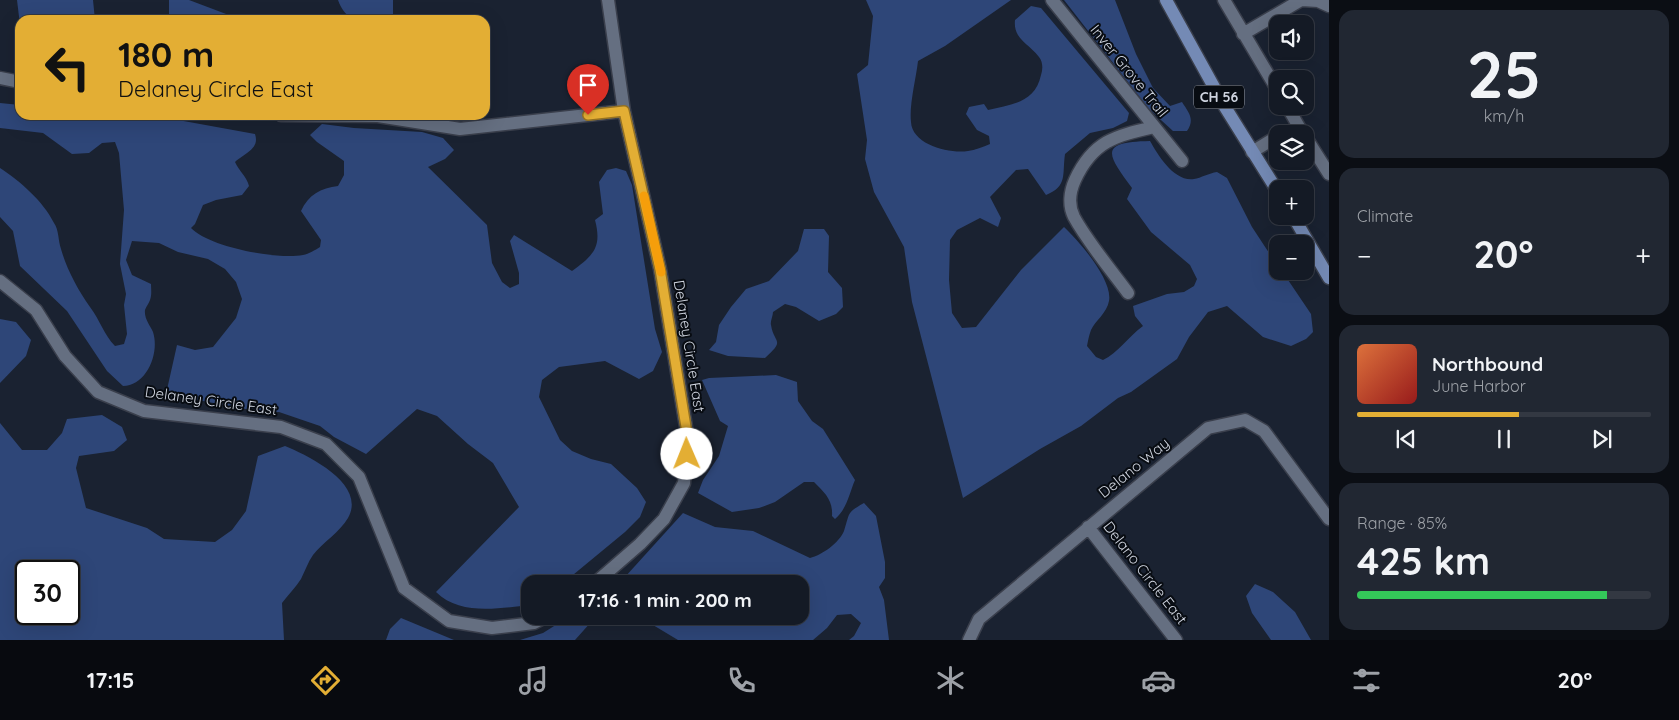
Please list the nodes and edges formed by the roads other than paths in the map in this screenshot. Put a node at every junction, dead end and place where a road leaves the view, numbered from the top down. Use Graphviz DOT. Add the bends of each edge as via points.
graph roads {
  1 [pos="608,0"];
  2 [pos="1052,0"];
  3 [pos="1166,0"];
  4 [pos="1224,0"];
  5 [pos="1301,0"];
  6 [pos="1329,6"];
  7 [pos="1243,34"];
  8 [pos="0,70"];
  9 [pos="1269,76"];
  10 [pos="0,78"];
  11 [pos="15,81"];
  12 [pos="624,111"];
  13 [pos="403,120"];
  14 [pos="1154,127"];
  15 [pos="1269,142"];
  16 [pos="1314,150"];
  17 [pos="1252,152"];
  18 [pos="1182,161"];
  19 [pos="1329,174"];
  20 [pos="1270,180"];
  21 [pos="1298,225"];
  22 [pos="1329,278"];
  23 [pos="0,281"];
  24 [pos="1128,293"];
  25 [pos="1327,510"];
  26 [pos="1088,527"];
  27 [pos="604,575"];
  28 [pos="521,625"];
  29 [pos="969,640"];
  30 [pos="1176,640"];
  1 -- 12 [label="street, Delaney Circle East"];
  2 -- 14 [label="street, Inver Grove Trail"];
  3 -- 17 [label="main road, CH 56"];
  4 -- 7 [label="street"];
  5 -- 6 [label="street" via="1318,1"];
  5 -- 7 [label="street"];
  7 -- 9 [label="street"];
  8 -- 10 [label="street"];
  10 -- 11 [label="street"];
  12 -- 13 [label="street" via="460,129"];
  12 -- 27 [label="street, Delaney Circle East" via="660,269 688,439 684,483 664,519"];
  14 -- 18 [label="street, Inver Grove Trail"];
  14 -- 24 [label="street" via="1115,137 1098,146 1081,168 1069,196 1073,216"];
  15 -- 17 [label="street"];
  16 -- 19 [label="street"];
  17 -- 20 [label="main road, CH 56"];
  21 -- 22 [label="main road"];
  23 -- 28 [label="street, Delaney Circle East" via="36,310 65,356 98,392 144,411 281,426 326,444 359,477 404,588 448,621 492,628"];
  25 -- 26 [label="street, Delano Way" via="1264,431 1245,420 1208,428"];
  26 -- 29 [label="street, Delano Way" via="979,619"];
  26 -- 30 [label="street, Delano Circle East"];
}
